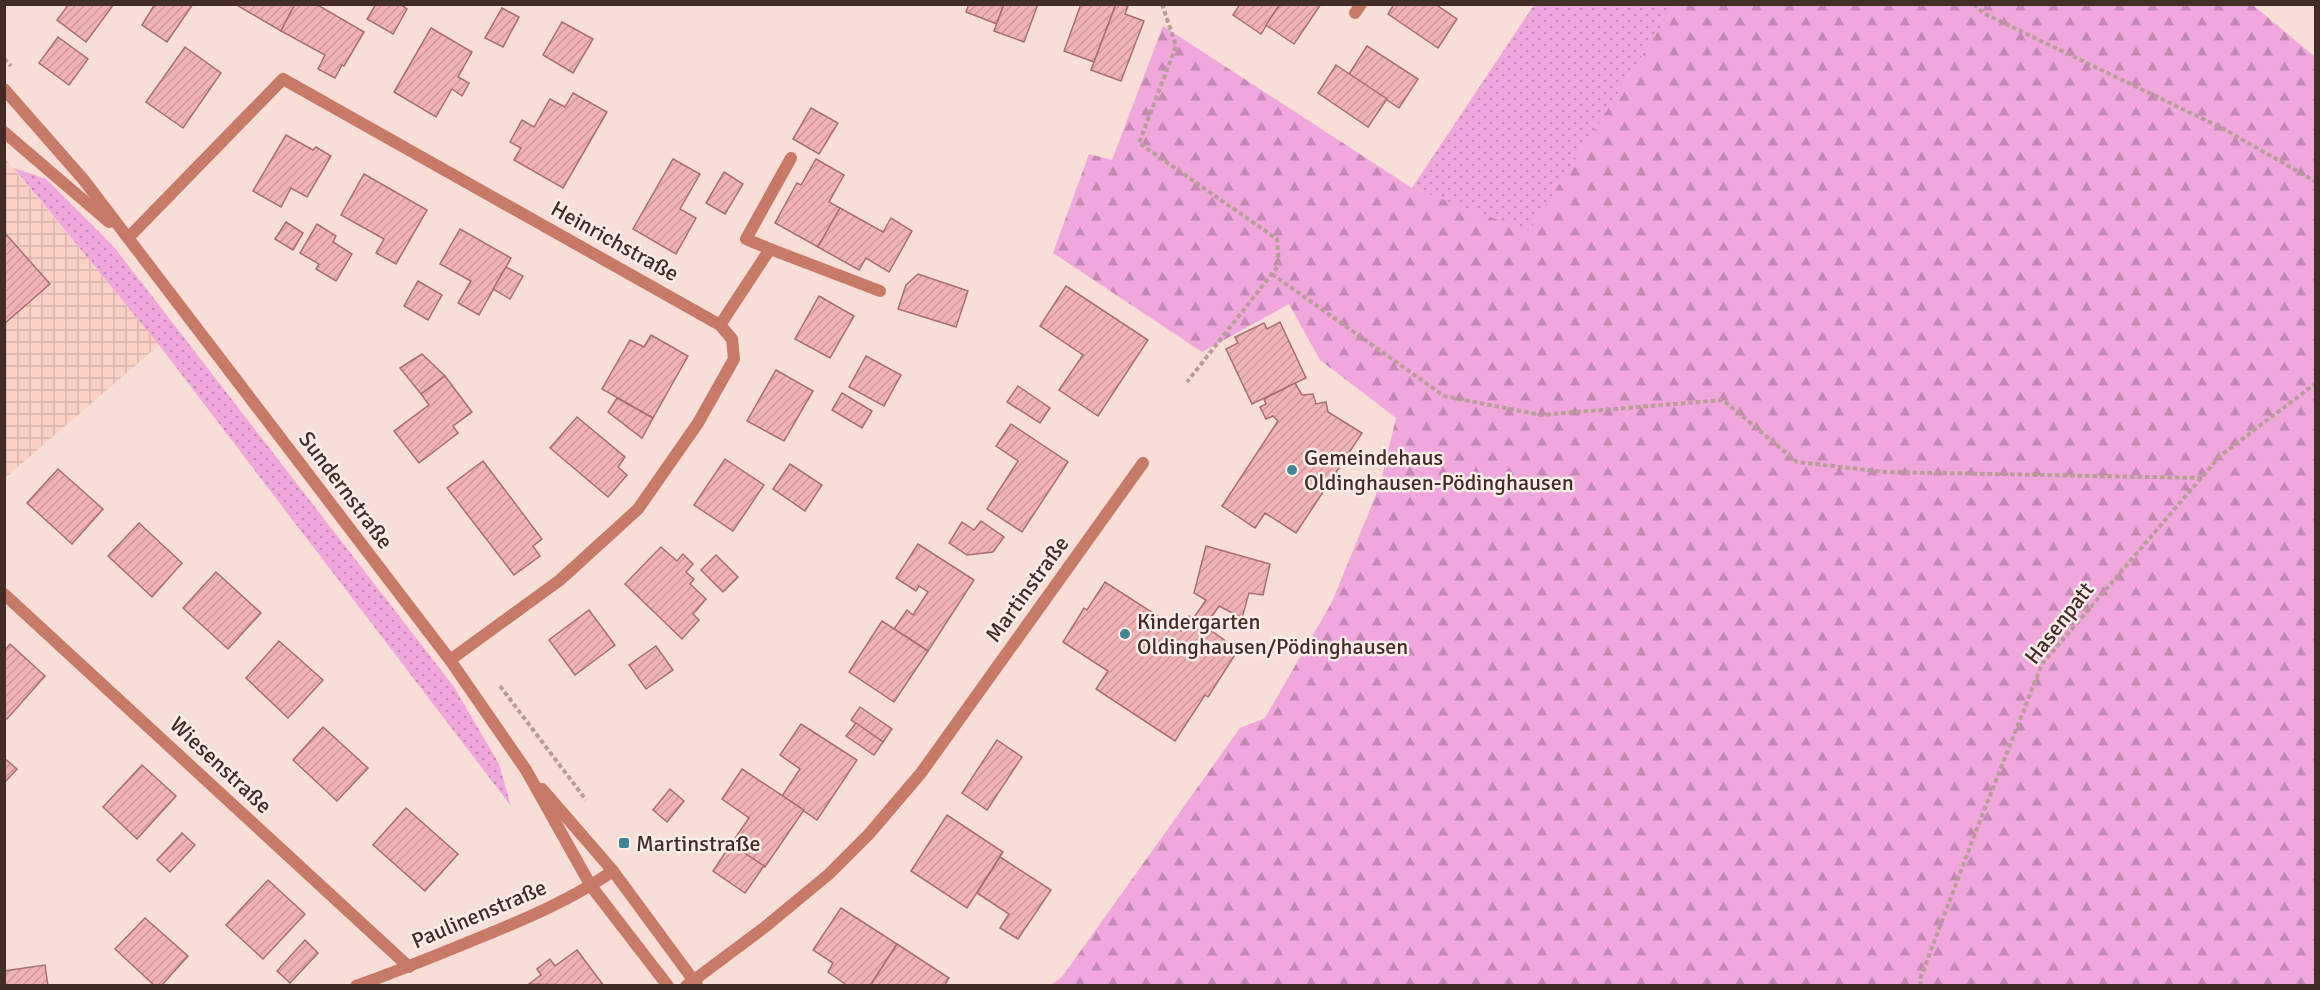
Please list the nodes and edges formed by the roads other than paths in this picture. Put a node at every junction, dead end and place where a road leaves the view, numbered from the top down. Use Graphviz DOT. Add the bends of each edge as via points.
graph roads {
  1 [pos="4,89"];
  2 [pos="4,132"];
  3 [pos="791,158"];
  4 [pos="128,238"];
  5 [pos="770,249"];
  6 [pos="880,291"];
  7 [pos="720,325"];
  8 [pos="1143,463"];
  9 [pos="4,594"];
  10 [pos="450,660"];
  11 [pos="526,770"];
  12 [pos="614,871"];
  13 [pos="591,886"];
  14 [pos="409,967"];
  15 [pos="692,984"];
  16 [pos="356,986"];
  17 [pos="668,986"];
  1 -- 4 [label="street, Sundernstraße" via="83,179"];
  2 -- 4 [label="street, Sundernstraße"];
  3 -- 5 [label="street" via="746,238"];
  4 -- 7 [label="street, Heinrichstraße" via="283,79"];
  4 -- 10 [label="street, Sundernstraße"];
  5 -- 6 [label="street"];
  5 -- 7 [label="street"];
  7 -- 10 [label="street" via="732,339 734,359 698,423 638,509 560,580"];
  8 -- 15 [label="street, Martinstraße" via="921,772 869,834 829,874"];
  9 -- 14 [label="street, Wiesenstraße"];
  10 -- 11 [label="street, Sundernstraße"];
  11 -- 12 [label="street, Sundernstraße"];
  11 -- 13 [label="street, Sundernstraße"];
  12 -- 13 [label="street, Paulinenstraße"];
  12 -- 15 [label="street, Sundernstraße"];
  13 -- 14 [label="street, Paulinenstraße" via="548,910"];
  13 -- 17 [label="street, Sundernstraße"];
  14 -- 16 [label="street, Paulinenstraße"];
}
